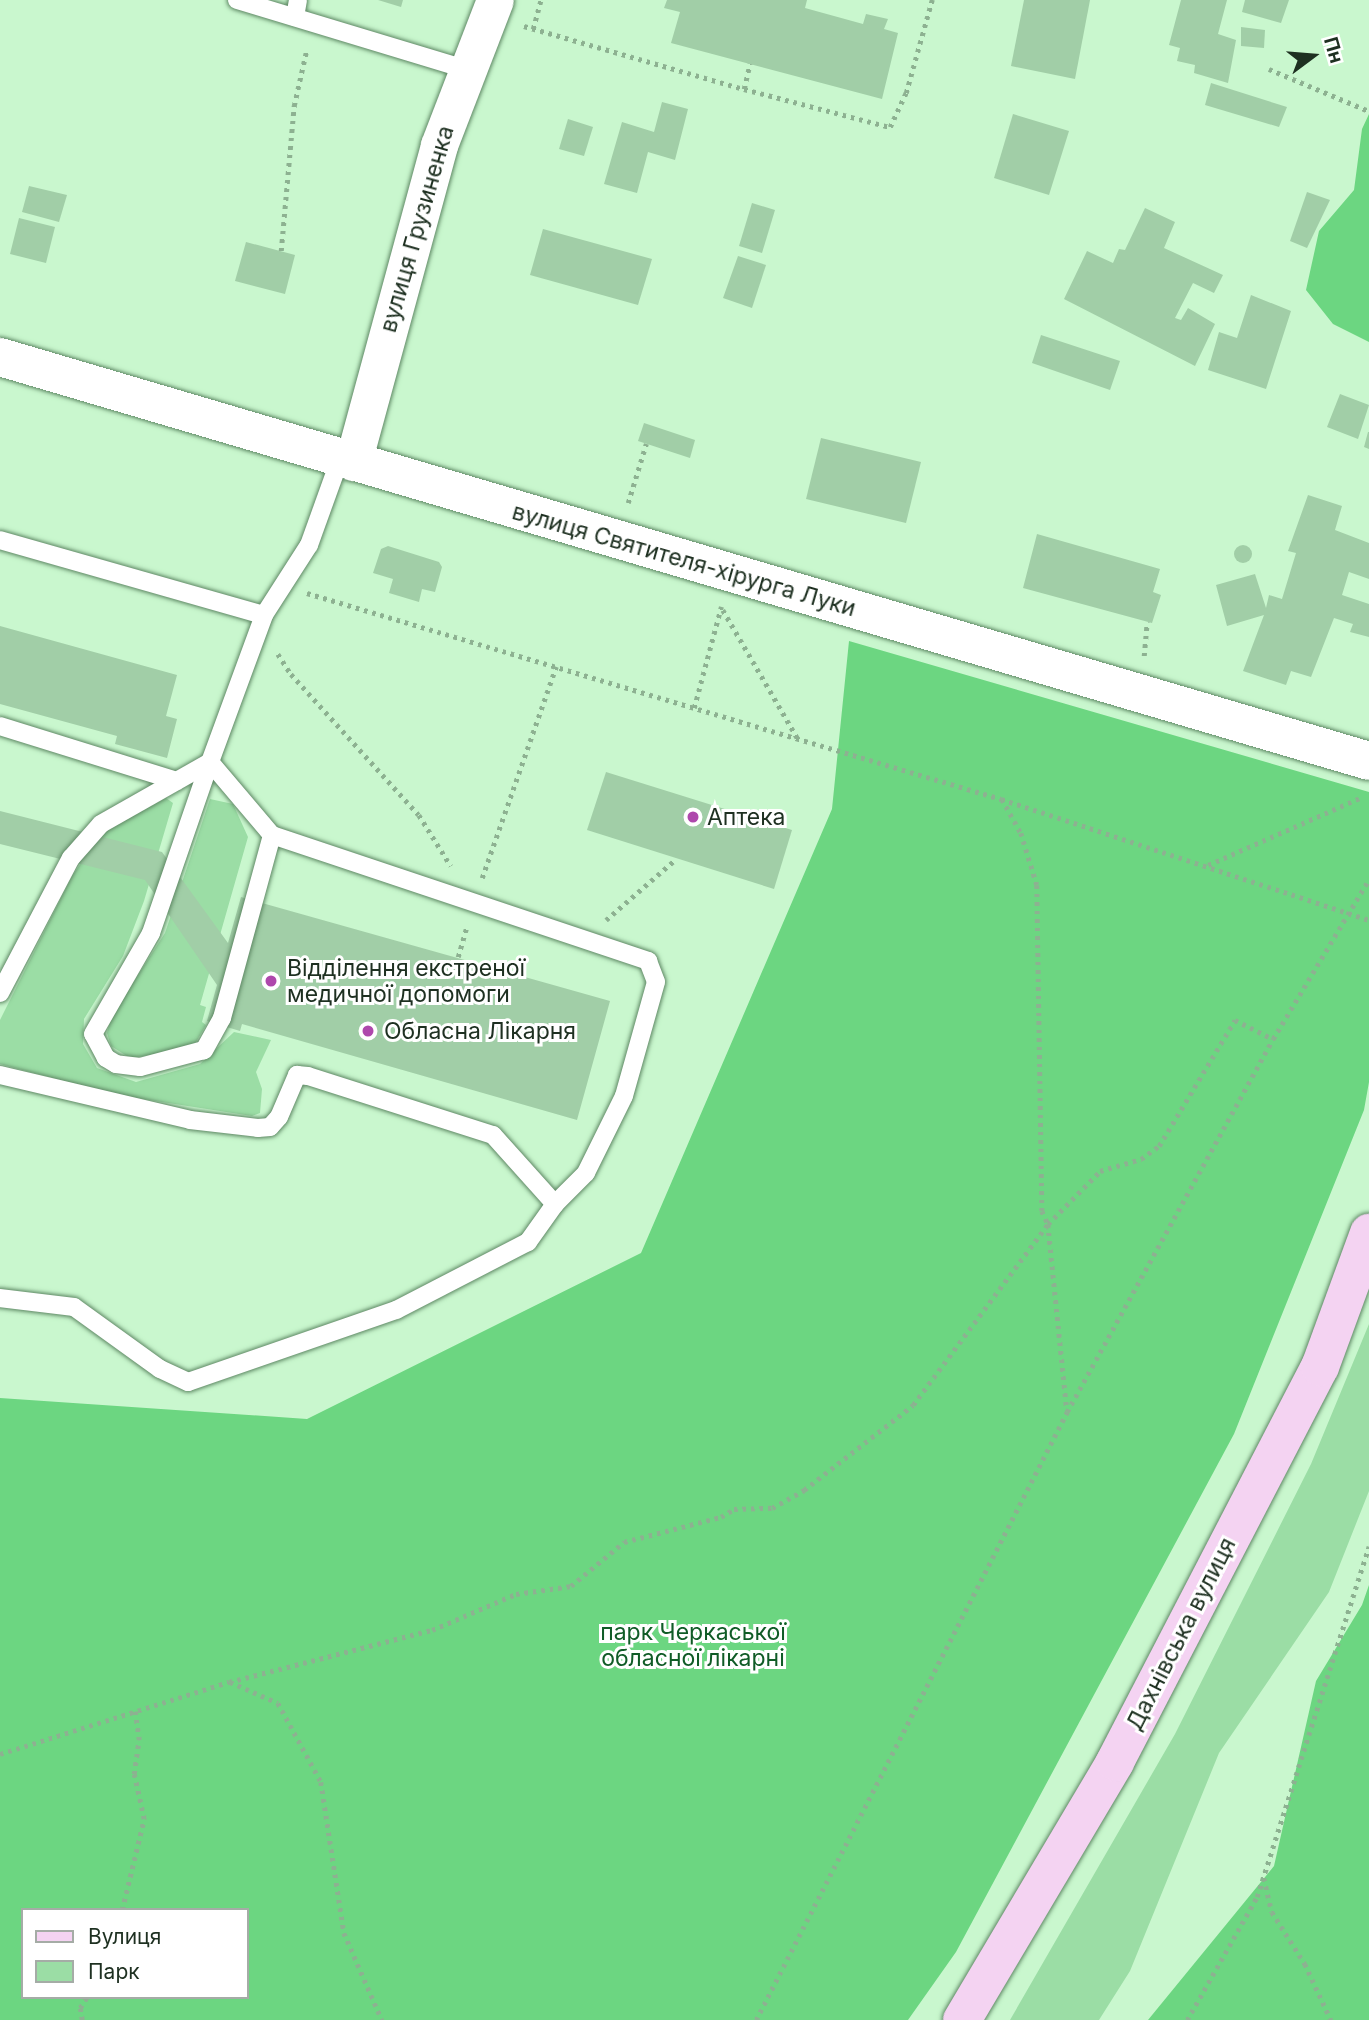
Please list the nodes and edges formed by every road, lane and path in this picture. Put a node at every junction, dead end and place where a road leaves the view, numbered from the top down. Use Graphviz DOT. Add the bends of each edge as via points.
graph roads {
  1 [pos="237,0"];
  2 [pos="541,0"];
  3 [pos="932,0"];
  4 [pos="493,8"];
  5 [pos="297,9"];
  6 [pos="313,21"];
  7 [pos="533,29"];
  8 [pos="750,64"];
  9 [pos="465,69"];
  10 [pos="1269,69"];
  11 [pos="744,89"];
  12 [pos="1369,111"];
  13 [pos="281,251"];
  14 [pos="0,357"];
  15 [pos="646,444"];
  16 [pos="346,460"];
  17 [pos="626,508"];
  18 [pos="0,540"];
  19 [pos="284,586"];
  20 [pos="264,615"];
  21 [pos="1147,622"];
  22 [pos="270,642"];
  23 [pos="1142,660"];
  24 [pos="556,667"];
  25 [pos="694,708"];
  26 [pos="0,726"];
  27 [pos="798,739"];
  28 [pos="210,762"];
  29 [pos="1367,778"];
  30 [pos="177,781"];
  31 [pos="1001,799"];
  32 [pos="272,835"];
  33 [pos="676,859"];
  34 [pos="1207,866"];
  35 [pos="1369,879"];
  36 [pos="473,902"];
  37 [pos="1352,912"];
  38 [pos="1369,920"];
  39 [pos="584,939"];
  40 [pos="0,993"];
  41 [pos="1273,1039"];
  42 [pos="0,1075"];
  43 [pos="555,1204"];
  44 [pos="1048,1224"];
  45 [pos="1369,1233"];
  46 [pos="0,1298"];
  47 [pos="1067,1412"];
  48 [pos="1369,1546"];
  49 [pos="229,1682"];
  50 [pos="135,1711"];
  51 [pos="0,1754"];
  52 [pos="1264,1877"];
  53 [pos="122,1908"];
  54 [pos="86,1999"];
  55 [pos="82,2020"];
  56 [pos="382,2020"];
  57 [pos="756,2020"];
  58 [pos="962,2020"];
  59 [pos="1187,2020"];
  60 [pos="1331,2020"];
  1 -- 5 [label="lane"];
  2 -- 7 [label="path"];
  3 -- 11 [label="path" via="906,93 890,127"];
  4 -- 7 [label="path"];
  4 -- 9 [label="street, вулиця Грузиненка"];
  5 -- 6 [label="lane"];
  6 -- 9 [label="lane"];
  6 -- 13 [label="path" via="294,106"];
  7 -- 11 [label="path"];
  8 -- 11 [label="path"];
  9 -- 16 [label="street, вулиця Грузиненка"];
  10 -- 12 [label="path"];
  14 -- 16 [label="street, вулиця Святителя-хірурга Луки"];
  15 -- 17 [label="path"];
  16 -- 19 [label="lane" via="309,545"];
  16 -- 29 [label="street, вулиця Святителя-хірурга Луки"];
  18 -- 20 [label="lane"];
  19 -- 20 [label="lane"];
  19 -- 24 [label="path"];
  20 -- 28 [label="lane"];
  21 -- 23 [label="path"];
  22 -- 36 [label="path" via="291,674 419,815"];
  24 -- 25 [label="path"];
  24 -- 36 [label="path"];
  25 -- 27 [label="path"];
  25 -- 27 [label="path" via="721,607"];
  26 -- 30 [label="lane"];
  27 -- 31 [label="path"];
  28 -- 30 [label="lane"];
  28 -- 32 [label="lane"];
  28 -- 32 [label="lane" via="151,933 93,1034 106,1058 140,1067 204,1050 222,1018"];
  29 -- 34 [label="path"];
  30 -- 40 [label="lane" via="101,824 71,858"];
  31 -- 34 [label="path"];
  31 -- 44 [label="path" via="1021,833 1037,885 1042,1210"];
  32 -- 36 [label="lane"];
  33 -- 39 [label="path"];
  34 -- 37 [label="path"];
  35 -- 37 [label="path"];
  36 -- 39 [label="lane"];
  37 -- 38 [label="path"];
  37 -- 41 [label="path"];
  39 -- 43 [label="lane" via="648,961 656,982 624,1096 586,1173"];
  41 -- 44 [label="path" via="1235,1020 1159,1146 1141,1159 1100,1171"];
  41 -- 47 [label="path"];
  42 -- 43 [label="lane" via="190,1120 258,1128 271,1127 297,1075 308,1076 493,1135"];
  43 -- 46 [label="lane" via="528,1242 396,1310 188,1382 160,1370 74,1307"];
  44 -- 47 [label="path"];
  44 -- 49 [label="path" via="913,1405 804,1490 772,1508 734,1509 721,1517 624,1542 572,1586 516,1594 432,1630"];
  45 -- 58 [label="main road, Дахнівська вулиця" via="1320,1367 1115,1762"];
  47 -- 57 [label="path"];
  48 -- 52 [label="path"];
  49 -- 50 [label="path"];
  49 -- 56 [label="path" via="278,1703 321,1782 344,1933"];
  50 -- 51 [label="path"];
  50 -- 53 [label="path" via="139,1740 134,1774 144,1819"];
  52 -- 59 [label="path"];
  52 -- 60 [label="path" via="1272,1912 1306,1964"];
  54 -- 55 [label="path" via="80,2008"];
}
